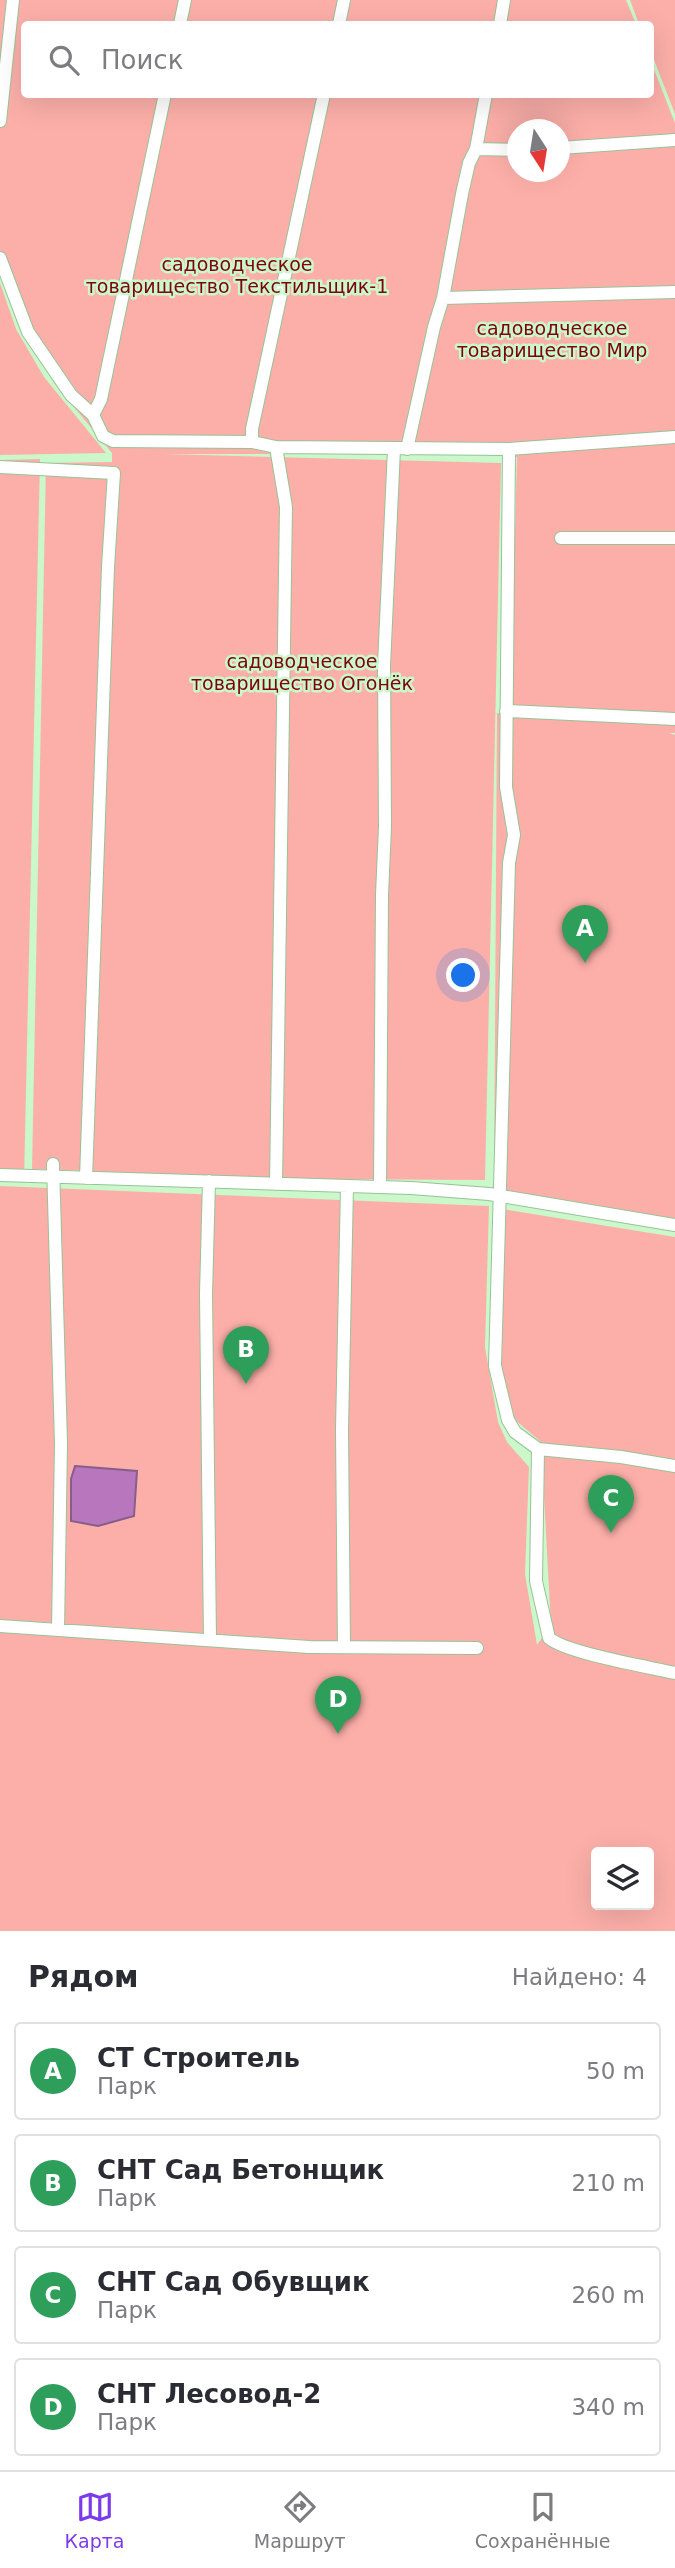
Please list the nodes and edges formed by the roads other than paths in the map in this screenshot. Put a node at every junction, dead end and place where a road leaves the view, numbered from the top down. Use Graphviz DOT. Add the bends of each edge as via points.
graph roads {
  1 [pos="13,0"];
  2 [pos="185,0"];
  3 [pos="344,0"];
  4 [pos="504,0"];
  5 [pos="181,21"];
  6 [pos="340,21"];
  7 [pos="500,21"];
  8 [pos="165,98"];
  9 [pos="323,98"];
  10 [pos="485,98"];
  11 [pos="0,121"];
  12 [pos="675,140"];
  13 [pos="570,148"];
  14 [pos="476,149"];
  15 [pos="507,150"];
  16 [pos="0,258"];
  17 [pos="675,292"];
  18 [pos="443,298"];
  19 [pos="93,415"];
  20 [pos="675,437"];
  21 [pos="252,442"];
  22 [pos="276,447"];
  23 [pos="400,449"];
  24 [pos="509,449"];
  25 [pos="0,467"];
  26 [pos="561,538"];
  27 [pos="675,538"];
  28 [pos="506,711"];
  29 [pos="675,719"];
  30 [pos="54,1170"];
  31 [pos="0,1175"];
  32 [pos="86,1178"];
  33 [pos="209,1181"];
  34 [pos="275,1184"];
  35 [pos="347,1186"];
  36 [pos="380,1187"];
  37 [pos="499,1196"];
  38 [pos="675,1225"];
  39 [pos="538,1449"];
  40 [pos="675,1466"];
  41 [pos="0,1626"];
  42 [pos="58,1630"];
  43 [pos="209,1640"];
  44 [pos="344,1647"];
  45 [pos="477,1648"];
  46 [pos="675,1672"];
  1 -- 11 [label="street"];
  2 -- 5 [label="street"];
  3 -- 6 [label="street"];
  4 -- 7 [label="street"];
  8 -- 19 [label="street" via="101,399"];
  9 -- 21 [label="street"];
  10 -- 14 [label="street"];
  12 -- 13 [label="street"];
  14 -- 15 [label="street"];
  14 -- 18 [label="street" via="462,194"];
  16 -- 19 [label="street" via="27,332 71,395"];
  17 -- 18 [label="street"];
  18 -- 23 [label="street"];
  19 -- 21 [label="street" via="103,436 113,441"];
  20 -- 24 [label="street"];
  21 -- 22 [label="street"];
  22 -- 23 [label="street"];
  22 -- 34 [label="street" via="286,507"];
  23 -- 24 [label="street"];
  23 -- 36 [label="street" via="384,665"];
  24 -- 28 [label="street"];
  25 -- 32 [label="street" via="114,472"];
  26 -- 27 [label="street"];
  28 -- 29 [label="street"];
  28 -- 37 [label="street" via="506,787 514,835 509,863"];
  30 -- 31 [label="street"];
  30 -- 32 [label="street"];
  30 -- 42 [label="street" via="61,1443"];
  32 -- 33 [label="street"];
  33 -- 34 [label="street"];
  33 -- 43 [label="street"];
  34 -- 35 [label="street"];
  35 -- 36 [label="street"];
  35 -- 44 [label="street"];
  36 -- 37 [label="street"];
  37 -- 38 [label="street"];
  37 -- 39 [label="street" via="495,1366 508,1420 515,1432"];
  39 -- 40 [label="street"];
  39 -- 46 [label="street" via="536,1581 550,1638 577,1650"];
  41 -- 42 [label="street"];
  42 -- 43 [label="street"];
  43 -- 44 [label="street"];
  44 -- 45 [label="street"];
}
